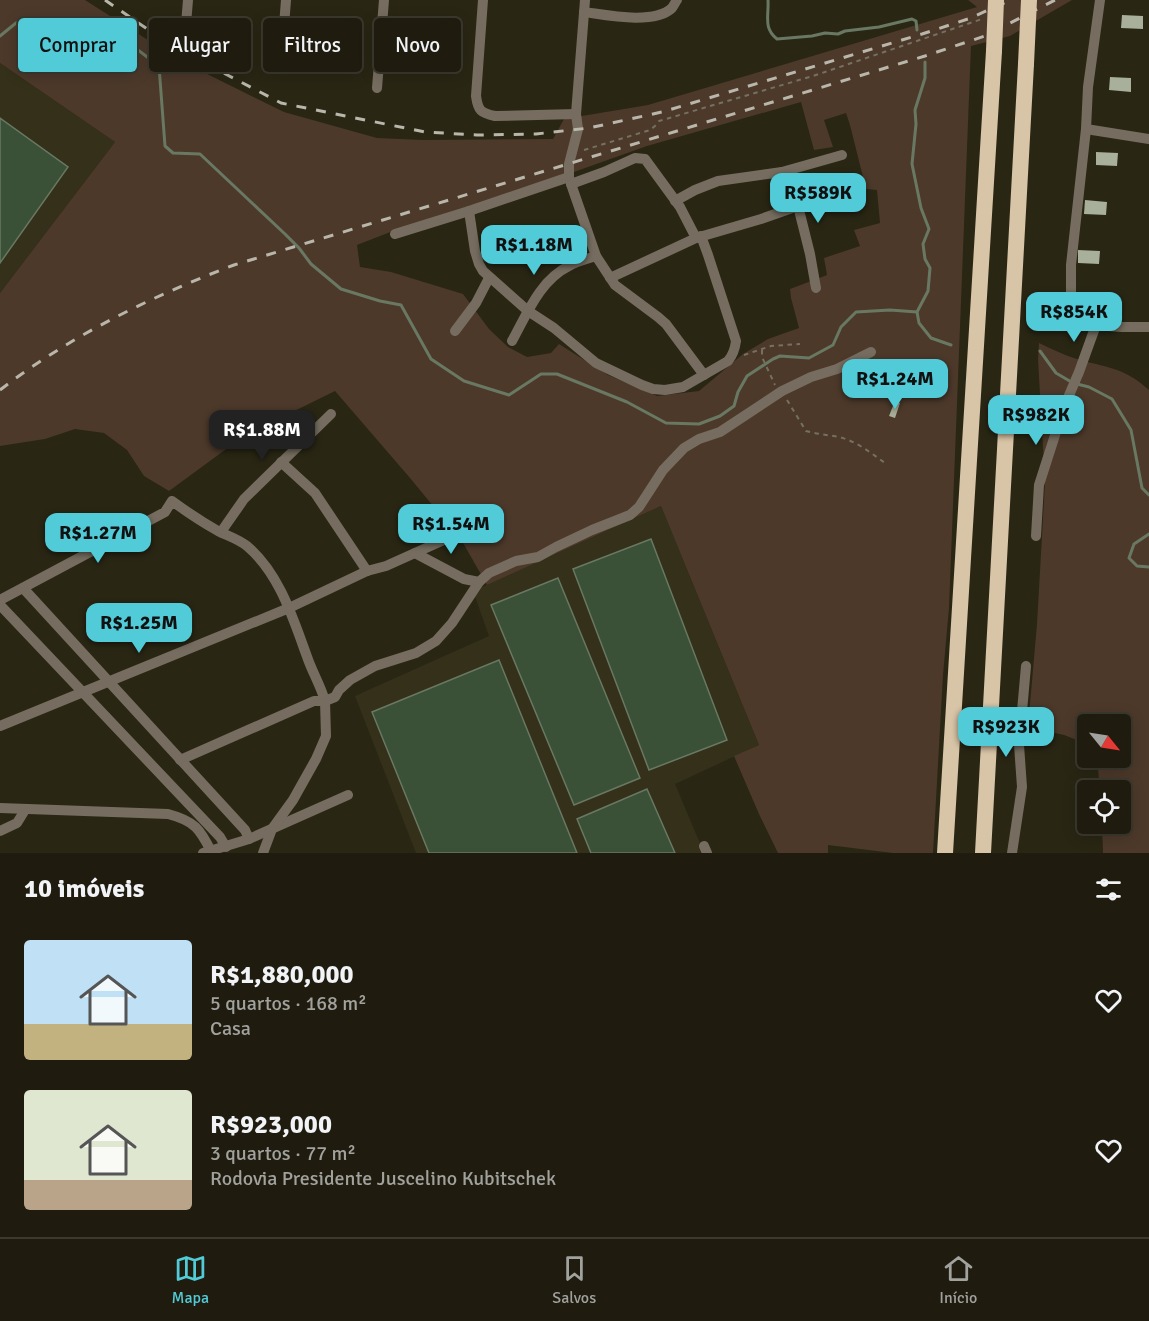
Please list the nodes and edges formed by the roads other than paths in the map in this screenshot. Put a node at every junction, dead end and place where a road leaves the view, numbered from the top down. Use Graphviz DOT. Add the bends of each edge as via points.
graph roads {
  1 [pos="188,0"];
  2 [pos="286,0"];
  3 [pos="384,0"];
  4 [pos="483,0"];
  5 [pos="677,0"];
  6 [pos="996,0"];
  7 [pos="1029,0"];
  8 [pos="1100,0"];
  9 [pos="584,6"];
  10 [pos="186,18"];
  11 [pos="285,18"];
  12 [pos="377,88"];
  13 [pos="576,114"];
  14 [pos="1086,129"];
  15 [pos="1149,139"];
  16 [pos="842,155"];
  17 [pos="782,172"];
  18 [pos="570,180"];
  19 [pos="859,195"];
  20 [pos="675,201"];
  21 [pos="798,206"];
  22 [pos="469,211"];
  23 [pos="395,234"];
  24 [pos="698,237"];
  25 [pos="596,256"];
  26 [pos="489,278"];
  27 [pos="610,278"];
  28 [pos="816,288"];
  29 [pos="528,311"];
  30 [pos="1096,325"];
  31 [pos="1149,327"];
  32 [pos="455,331"];
  33 [pos="512,341"];
  34 [pos="871,352"];
  35 [pos="704,375"];
  36 [pos="331,414"];
  37 [pos="281,462"];
  38 [pos="221,532"];
  39 [pos="1036,536"];
  40 [pos="446,539"];
  41 [pos="415,553"];
  42 [pos="367,571"];
  43 [pos="478,582"];
  44 [pos="23,588"];
  45 [pos="0,600"];
  46 [pos="0,605"];
  47 [pos="290,608"];
  48 [pos="1026,666"];
  49 [pos="109,682"];
  50 [pos="82,693"];
  51 [pos="325,700"];
  52 [pos="0,726"];
  53 [pos="180,760"];
  54 [pos="348,795"];
  55 [pos="0,808"];
  56 [pos="25,810"];
  57 [pos="272,829"];
  58 [pos="0,831"];
  59 [pos="249,839"];
  60 [pos="226,847"];
  61 [pos="209,852"];
  62 [pos="263,853"];
  63 [pos="945,853"];
  64 [pos="983,853"];
  65 [pos="1012,853"];
  1 -- 10 [label="street"];
  2 -- 11 [label="street"];
  3 -- 12 [label="street"];
  4 -- 13 [label="street" via="477,107 484,114 495,116"];
  5 -- 9 [label="street" via="671,9 646,17 627,18"];
  6 -- 63 [label="highway, bridge"];
  7 -- 64 [label="highway, bridge"];
  8 -- 14 [label="street"];
  9 -- 13 [label="street"];
  13 -- 18 [label="street" via="578,129 569,164"];
  14 -- 15 [label="street"];
  14 -- 30 [label="street" via="1070,286 1076,313"];
  16 -- 17 [label="street"];
  17 -- 20 [label="street" via="718,181"];
  17 -- 21 [label="street"];
  18 -- 20 [label="street" via="604,172 635,158 645,159"];
  18 -- 22 [label="street"];
  18 -- 25 [label="street"];
  19 -- 21 [label="street"];
  20 -- 24 [label="street"];
  21 -- 24 [label="street"];
  21 -- 28 [label="street"];
  22 -- 23 [label="street"];
  22 -- 26 [label="street" via="475,252"];
  24 -- 27 [label="street"];
  24 -- 35 [label="street" via="708,255 736,341 728,361"];
  25 -- 27 [label="street"];
  25 -- 29 [label="street" via="554,276"];
  26 -- 29 [label="street"];
  26 -- 32 [label="street"];
  27 -- 35 [label="street" via="666,324"];
  29 -- 33 [label="street"];
  29 -- 35 [label="street" via="597,363 642,386 664,390 683,387"];
  30 -- 31 [label="street"];
  30 -- 39 [label="street" via="1039,485"];
  34 -- 43 [label="street" via="782,391 720,432 684,448 630,515 538,557 516,561"];
  36 -- 37 [label="street"];
  37 -- 38 [label="street" via="244,499"];
  37 -- 42 [label="street" via="315,493"];
  38 -- 44 [label="street" via="172,501 165,512"];
  38 -- 47 [label="street" via="257,556"];
  40 -- 41 [label="street"];
  41 -- 42 [label="street"];
  41 -- 43 [label="street" via="464,579"];
  42 -- 47 [label="street"];
  43 -- 51 [label="street" via="436,641 416,653 366,670 335,697"];
  44 -- 45 [label="street"];
  44 -- 49 [label="street"];
  46 -- 50 [label="street"];
  47 -- 49 [label="street"];
  47 -- 51 [label="street"];
  48 -- 65 [label="street" via="1019,745 1022,787"];
  49 -- 50 [label="street"];
  49 -- 53 [label="street"];
  50 -- 52 [label="street"];
  50 -- 60 [label="street"];
  51 -- 53 [label="street" via="314,701"];
  51 -- 57 [label="street" via="326,736 293,800"];
  53 -- 59 [label="street"];
  54 -- 57 [label="street"];
  55 -- 56 [label="street"];
  56 -- 58 [label="street" via="17,823"];
  56 -- 61 [label="street" via="168,814 195,826"];
  57 -- 59 [label="street"];
  57 -- 62 [label="street"];
  59 -- 60 [label="street"];
  60 -- 61 [label="street"];
}
